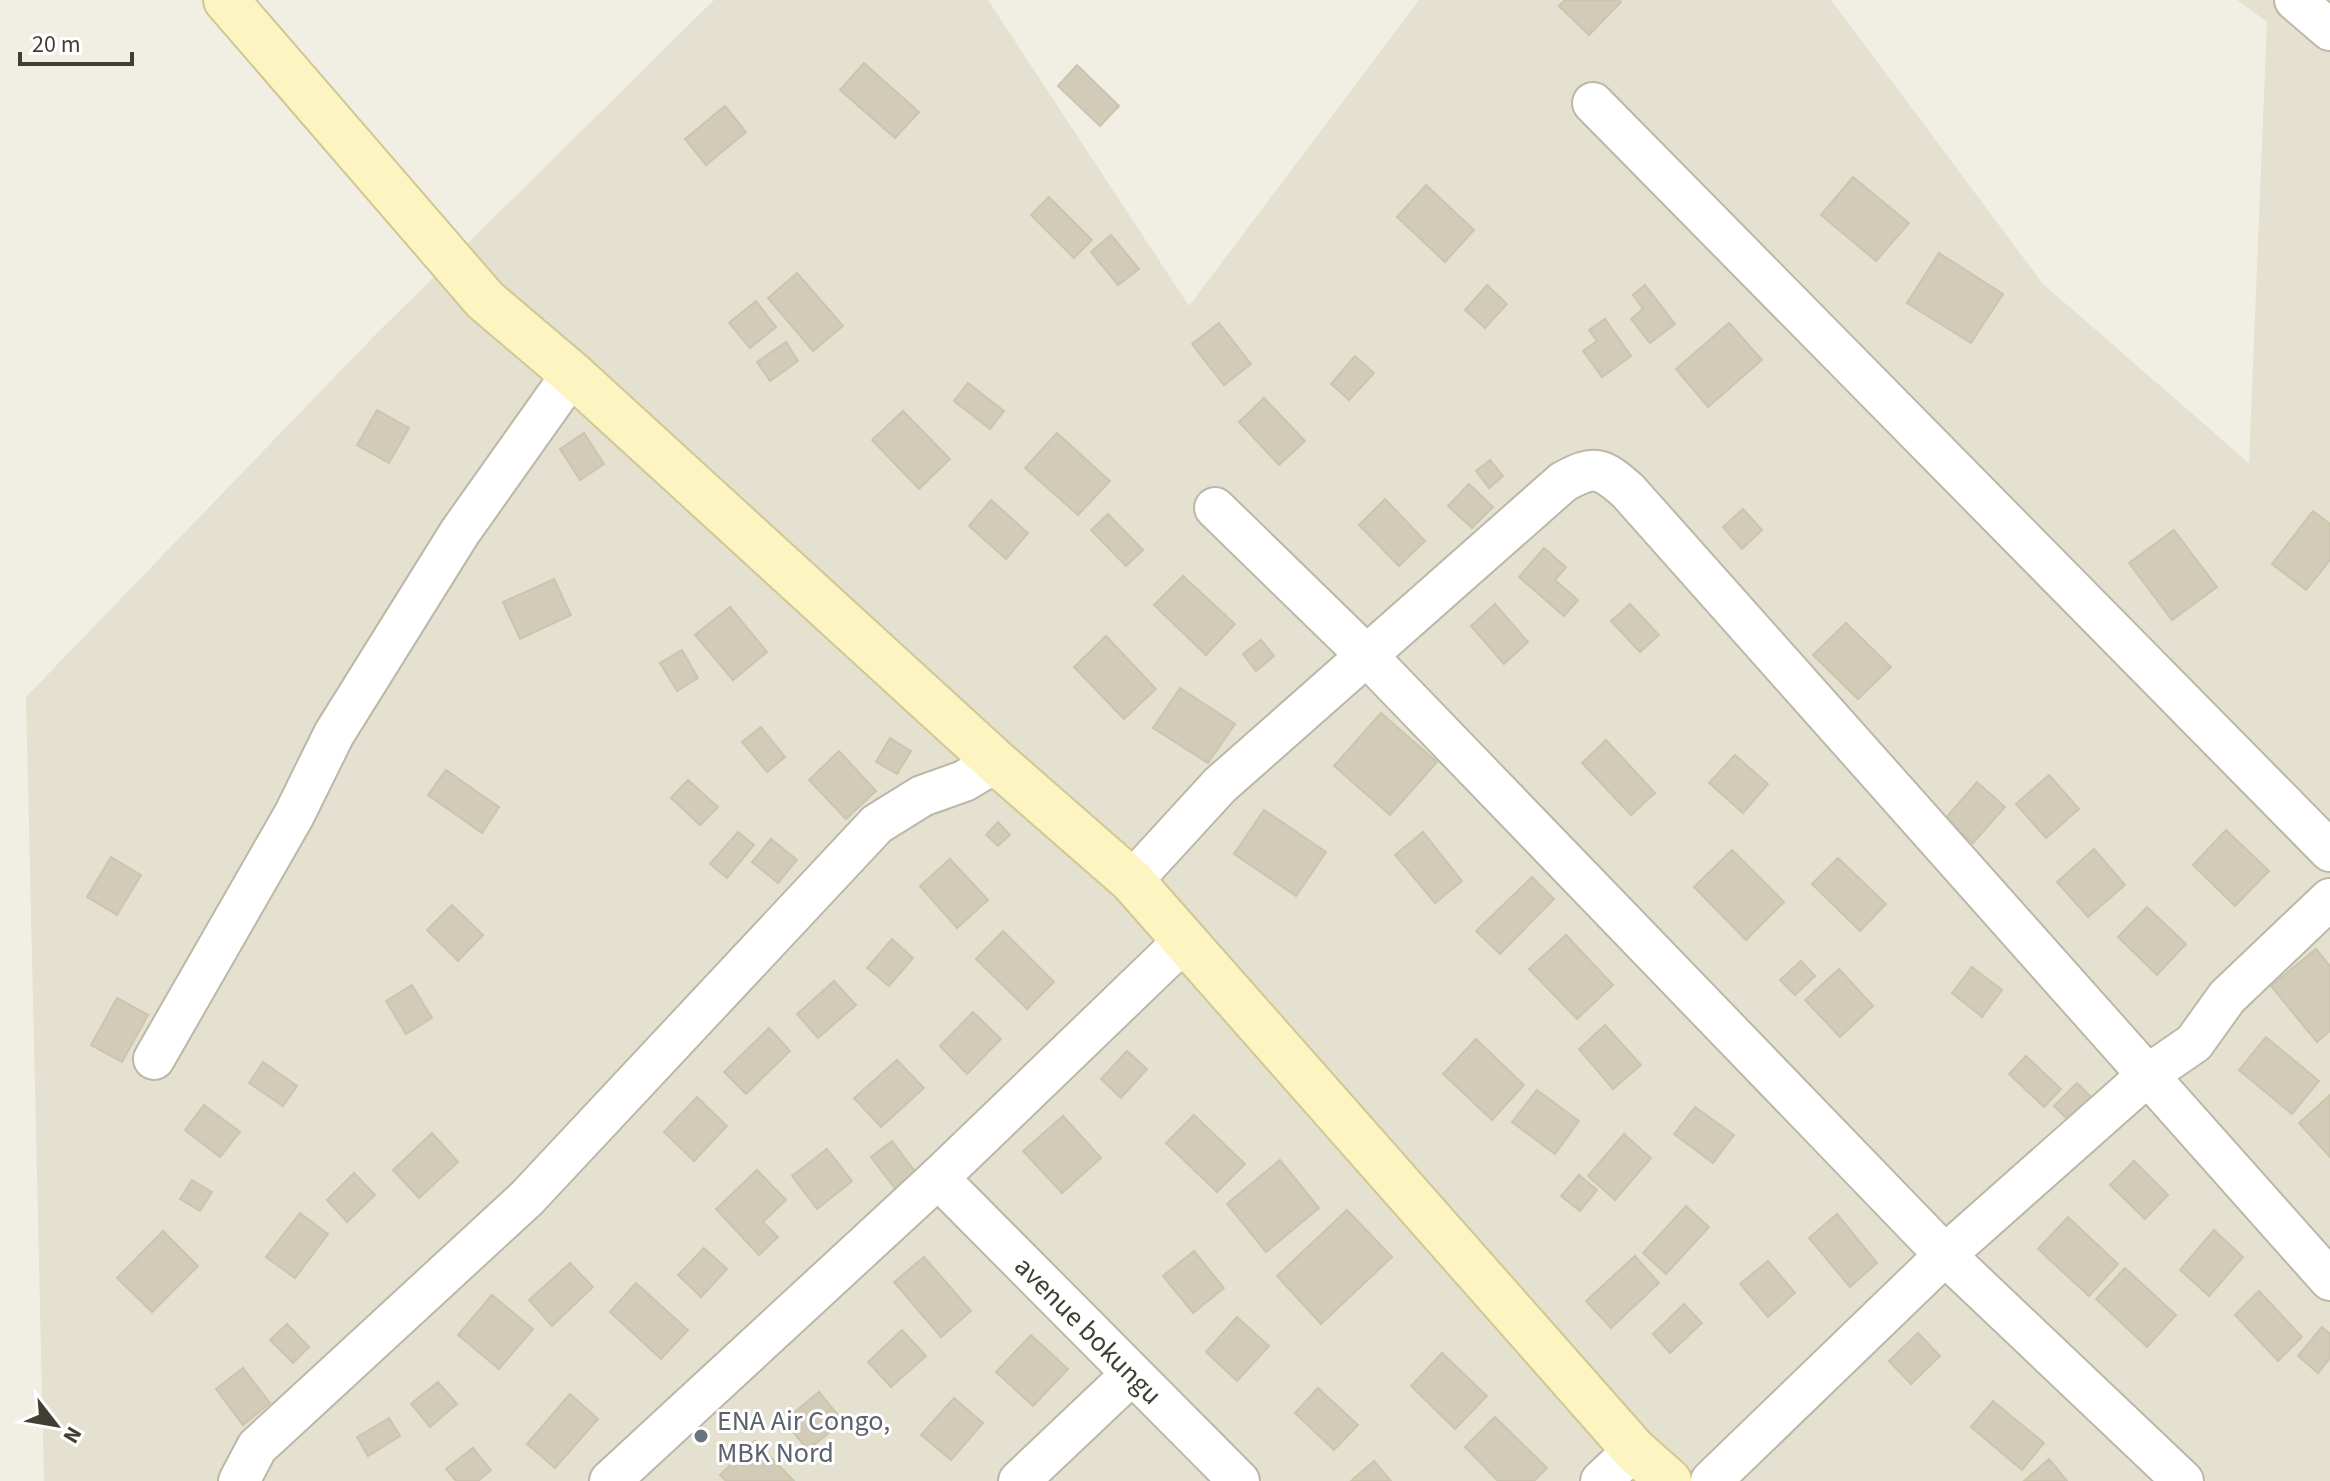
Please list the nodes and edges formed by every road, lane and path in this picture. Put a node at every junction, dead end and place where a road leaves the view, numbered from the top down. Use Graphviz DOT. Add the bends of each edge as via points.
graph roads {
  1 [pos="226,0"];
  2 [pos="2295,0"];
  3 [pos="2330,30"];
  4 [pos="1593,103"];
  5 [pos="572,374"];
  6 [pos="1215,508"];
  7 [pos="1367,656"];
  8 [pos="996,762"];
  9 [pos="2330,851"];
  10 [pos="1132,881"];
  11 [pos="2330,899"];
  12 [pos="1183,942"];
  13 [pos="154,1059"];
  14 [pos="2149,1074"];
  15 [pos="938,1178"];
  16 [pos="1945,1255"];
  17 [pos="2330,1280"];
  18 [pos="1132,1374"];
  19 [pos="1634,1450"];
  20 [pos="239,1481"];
  21 [pos="610,1481"];
  22 [pos="1019,1481"];
  23 [pos="1239,1481"];
  24 [pos="1601,1481"];
  25 [pos="1669,1481"];
  26 [pos="1711,1481"];
  27 [pos="2183,1481"];
  1 -- 5 [label="street" via="485,300"];
  2 -- 3 [label="street"];
  4 -- 9 [label="street"];
  5 -- 8 [label="street"];
  5 -- 13 [label="street" via="460,532 334,734 294,815"];
  6 -- 7 [label="street"];
  7 -- 10 [label="street" via="1220,785"];
  7 -- 14 [label="street" via="1563,482 1584,470 1605,471"];
  7 -- 16 [label="street"];
  8 -- 10 [label="street"];
  8 -- 20 [label="street" via="922,796 877,824 527,1198 257,1447"];
  10 -- 12 [label="street"];
  11 -- 14 [label="street" via="2227,997 2194,1043"];
  12 -- 15 [label="street"];
  12 -- 19 [label="street"];
  14 -- 16 [label="street"];
  14 -- 17 [label="street"];
  15 -- 18 [label="street, avenue bokungu"];
  15 -- 21 [label="street"];
  16 -- 26 [label="street"];
  16 -- 27 [label="street"];
  18 -- 22 [label="street"];
  18 -- 23 [label="street, avenue bokungu"];
  19 -- 24 [label="street"];
  19 -- 25 [label="street"];
}
